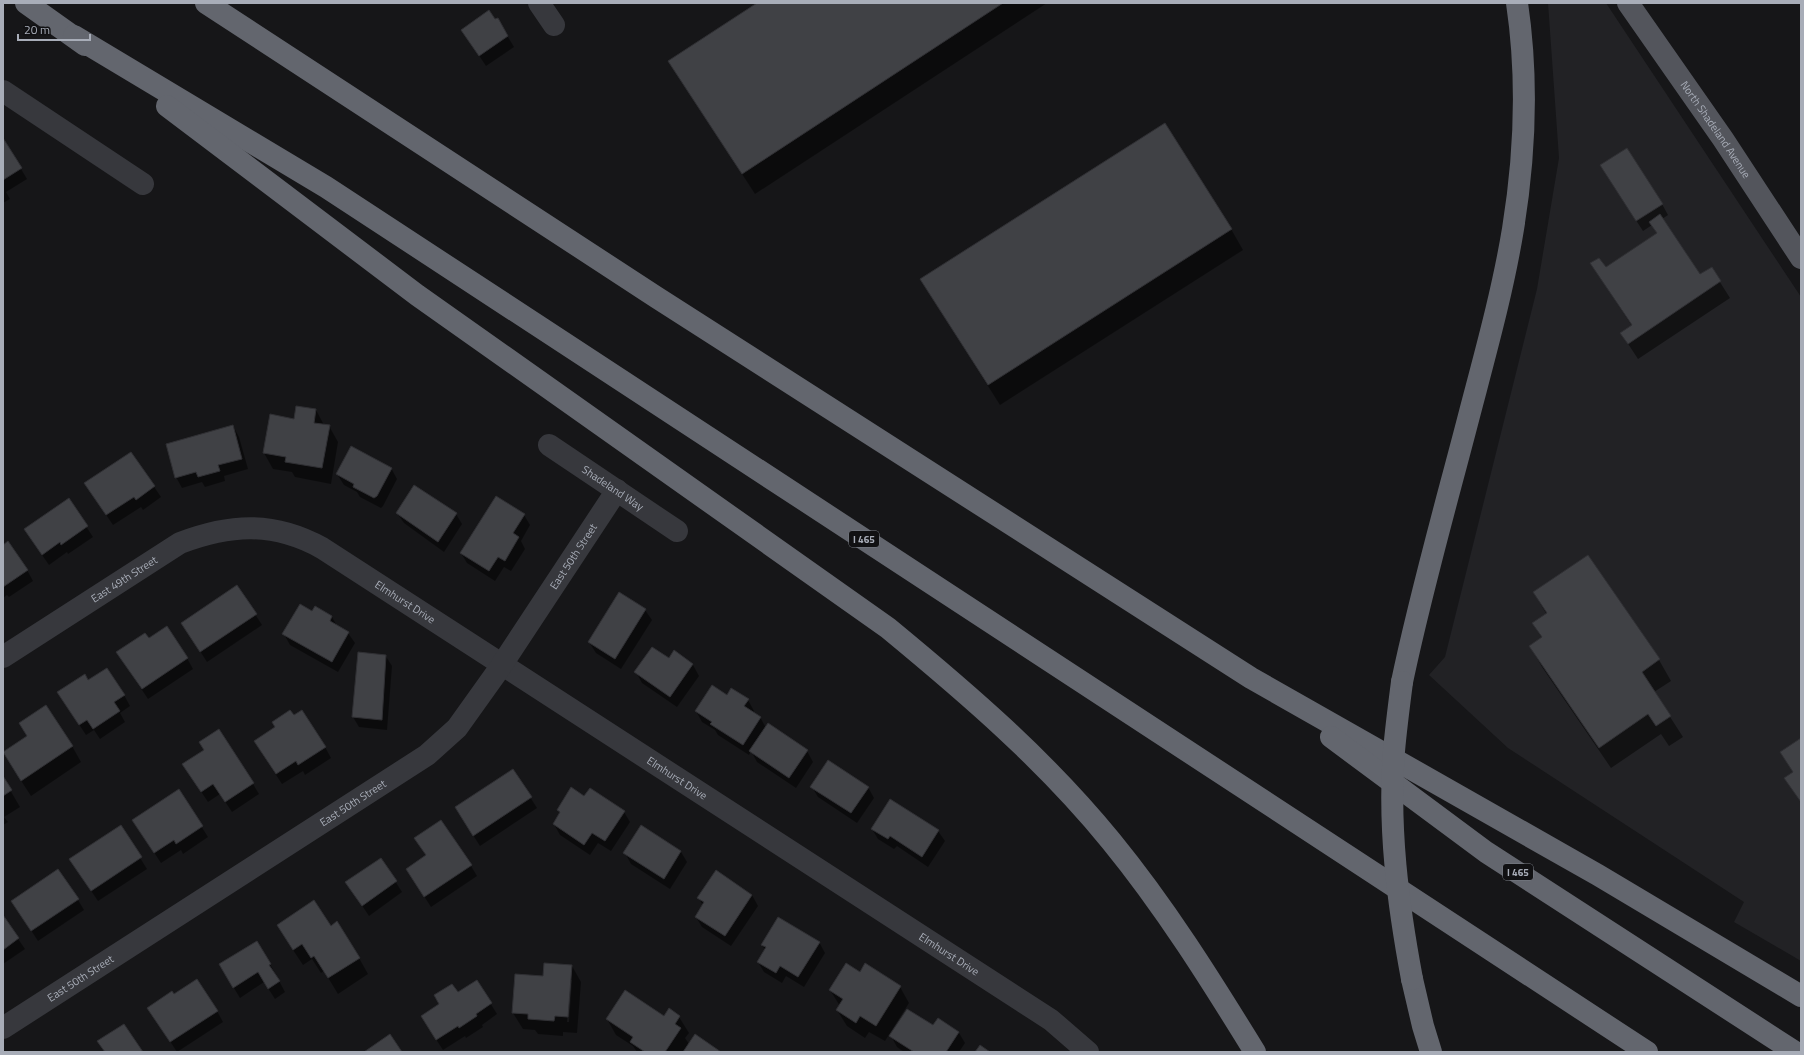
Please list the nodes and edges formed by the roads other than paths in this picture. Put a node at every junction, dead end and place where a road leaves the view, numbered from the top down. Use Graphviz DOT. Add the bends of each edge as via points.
graph roads {
  1 [pos="26,3"];
  2 [pos="206,3"];
  3 [pos="539,3"];
  4 [pos="1517,3"];
  5 [pos="1628,3"];
  6 [pos="554,25"];
  7 [pos="74,36"];
  8 [pos="3,91"];
  9 [pos="143,184"];
  10 [pos="1801,258"];
  11 [pos="549,445"];
  12 [pos="617,490"];
  13 [pos="254,528"];
  14 [pos="677,530"];
  15 [pos="3,657"];
  16 [pos="502,665"];
  17 [pos="1251,678"];
  18 [pos="1801,996"];
  19 [pos="3,1028"];
  20 [pos="1088,1052"];
  21 [pos="1255,1052"];
  22 [pos="1431,1052"];
  23 [pos="1647,1052"];
  24 [pos="1794,1052"];
  1 -- 7 [label="highway, I 465"];
  2 -- 17 [label="highway, I 465" via="656,297"];
  3 -- 6 [label="street"];
  4 -- 22 [label="highway, bridge" via="1522,56 1523,110 1513,229 1492,330 1414,624 1402,682 1394,752 1393,822 1398,888 1412,979"];
  5 -- 10 [label="main road, North Shadeland Avenue" via="1723,139"];
  7 -- 21 [label="highway" via="417,295 888,628 956,684 1020,742 1110,840 1188,944"];
  7 -- 23 [label="highway, I 465" via="326,187"];
  8 -- 9 [label="street"];
  11 -- 12 [label="street, Shadeland Way"];
  12 -- 14 [label="street, Shadeland Way"];
  12 -- 16 [label="street, East 50th Street"];
  13 -- 15 [label="street, East 49th Street" via="241,527 206,533 180,543"];
  13 -- 16 [label="street, Elmhurst Drive" via="283,531 314,543"];
  16 -- 19 [label="street, East 50th Street" via="457,728 427,755"];
  16 -- 20 [label="street, Elmhurst Drive" via="1051,1020"];
  17 -- 18 [label="highway" via="1598,875"];
  17 -- 24 [label="highway, I 465" via="1486,852"];
}
